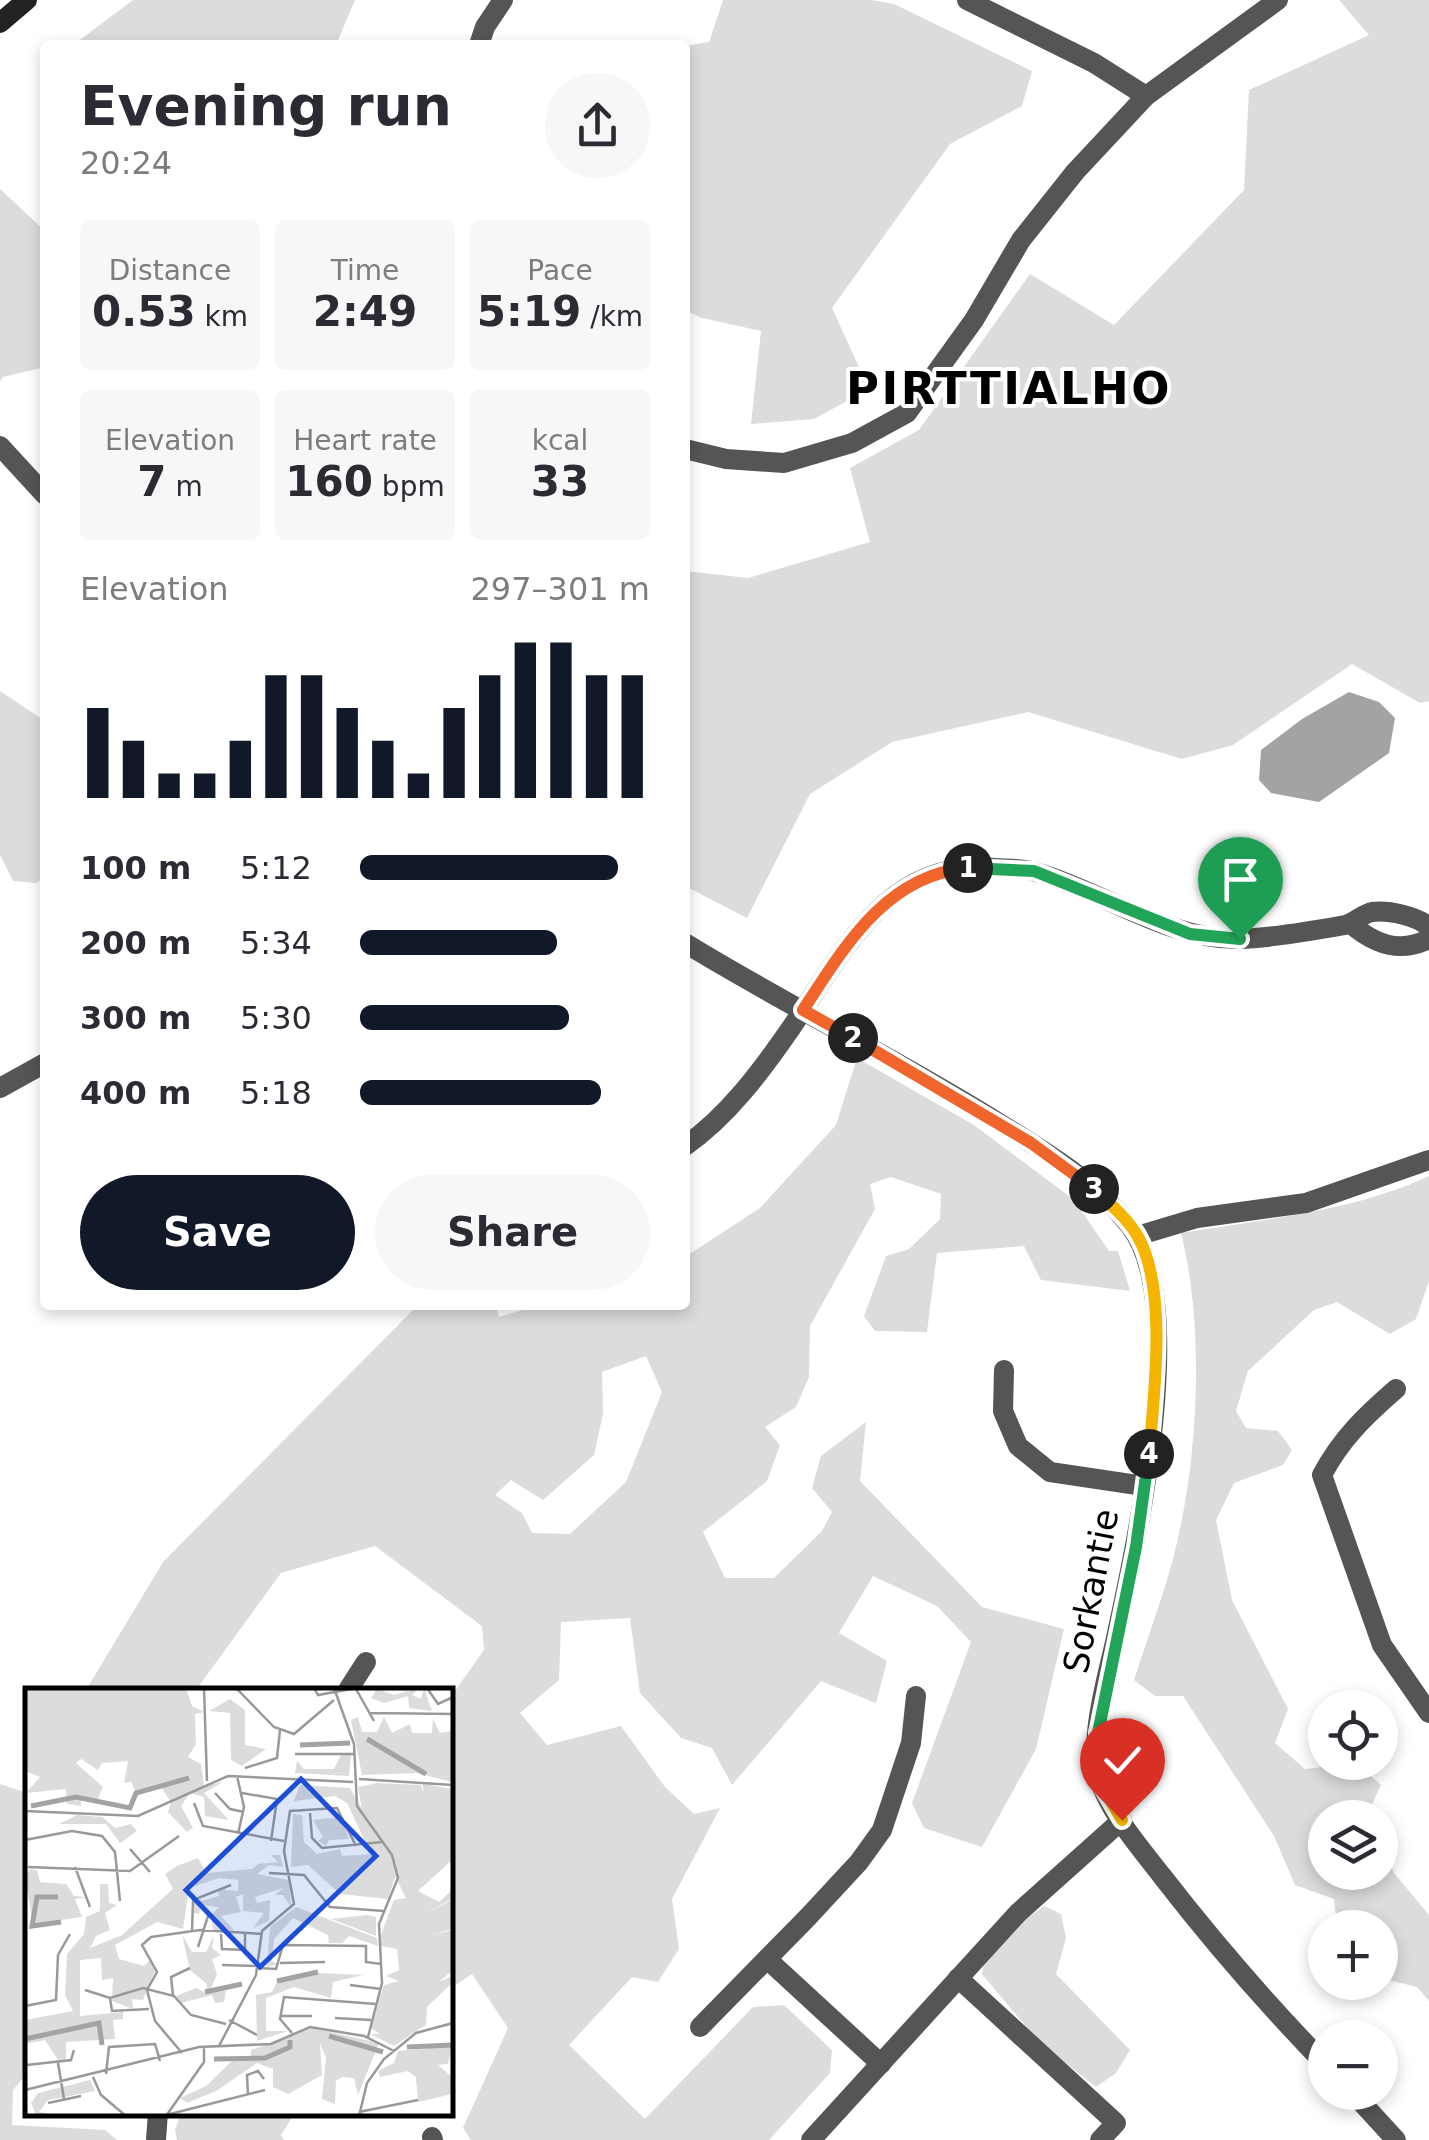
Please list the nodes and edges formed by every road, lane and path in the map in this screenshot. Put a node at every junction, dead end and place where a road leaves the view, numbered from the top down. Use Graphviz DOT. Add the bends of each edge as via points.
graph roads {
  1 [pos="27,0"];
  2 [pos="503,0"];
  3 [pos="966,0"];
  4 [pos="1278,0"];
  5 [pos="0,23"];
  6 [pos="480,40"];
  7 [pos="1146,96"];
  8 [pos="0,446"];
  9 [pos="690,449"];
  10 [pos="40,490"];
  11 [pos="1350,924"];
  12 [pos="1429,927"];
  13 [pos="1429,939"];
  14 [pos="690,946"];
  15 [pos="803,1010"];
  16 [pos="40,1066"];
  17 [pos="0,1088"];
  18 [pos="690,1142"];
  19 [pos="1429,1160"];
  20 [pos="1137,1236"];
  21 [pos="1004,1370"];
  22 [pos="1396,1389"];
  23 [pos="1144,1486"];
  24 [pos="366,1662"];
  25 [pos="349,1688"];
  26 [pos="916,1696"];
  27 [pos="1429,1713"];
  28 [pos="1122,1820"];
  29 [pos="766,1959"];
  30 [pos="958,1978"];
  31 [pos="700,2027"];
  32 [pos="1308,2047"];
  33 [pos="881,2064"];
  34 [pos="1368,2110"];
  35 [pos="158,2115"];
  36 [pos="156,2140"];
  37 [pos="811,2140"];
  38 [pos="1100,2140"];
  39 [pos="1396,2140"];
  1 -- 5 [label="main road"];
  2 -- 6 [label="street"];
  3 -- 7 [label="street"];
  4 -- 7 [label="street"];
  7 -- 9 [label="street" via="1021,240 907,413 852,443 784,463"];
  8 -- 10 [label="street"];
  11 -- 12 [label="street" via="1370,912 1419,918"];
  11 -- 13 [label="street" via="1373,943 1415,946"];
  11 -- 15 [label="street" via="1240,939 1190,934 1034,871 950,870 882,904"];
  14 -- 15 [label="street, Sorkantie"];
  15 -- 18 [label="street" via="728,1108"];
  15 -- 20 [label="street, Sorkantie" via="1070,1169"];
  16 -- 17 [label="street"];
  19 -- 20 [label="street" via="1306,1202 1197,1218"];
  20 -- 23 [label="street, Sorkantie" via="1150,1266 1157,1360"];
  21 -- 23 [label="street" via="1003,1411 1018,1446 1050,1472"];
  22 -- 27 [label="street" via="1337,1446 1322,1475 1382,1645"];
  23 -- 28 [label="street, Sorkantie" via="1098,1720 1102,1786"];
  24 -- 25 [label="street"];
  26 -- 29 [label="street" via="911,1743 882,1830"];
  28 -- 30 [label="street"];
  28 -- 32 [label="street, Sorkantie" via="1204,1930"];
  29 -- 31 [label="street"];
  29 -- 33 [label="street"];
  30 -- 33 [label="street"];
  30 -- 38 [label="street" via="1116,2123"];
  33 -- 37 [label="street"];
  34 -- 39 [label="street"];
  35 -- 36 [label="street"];
}
